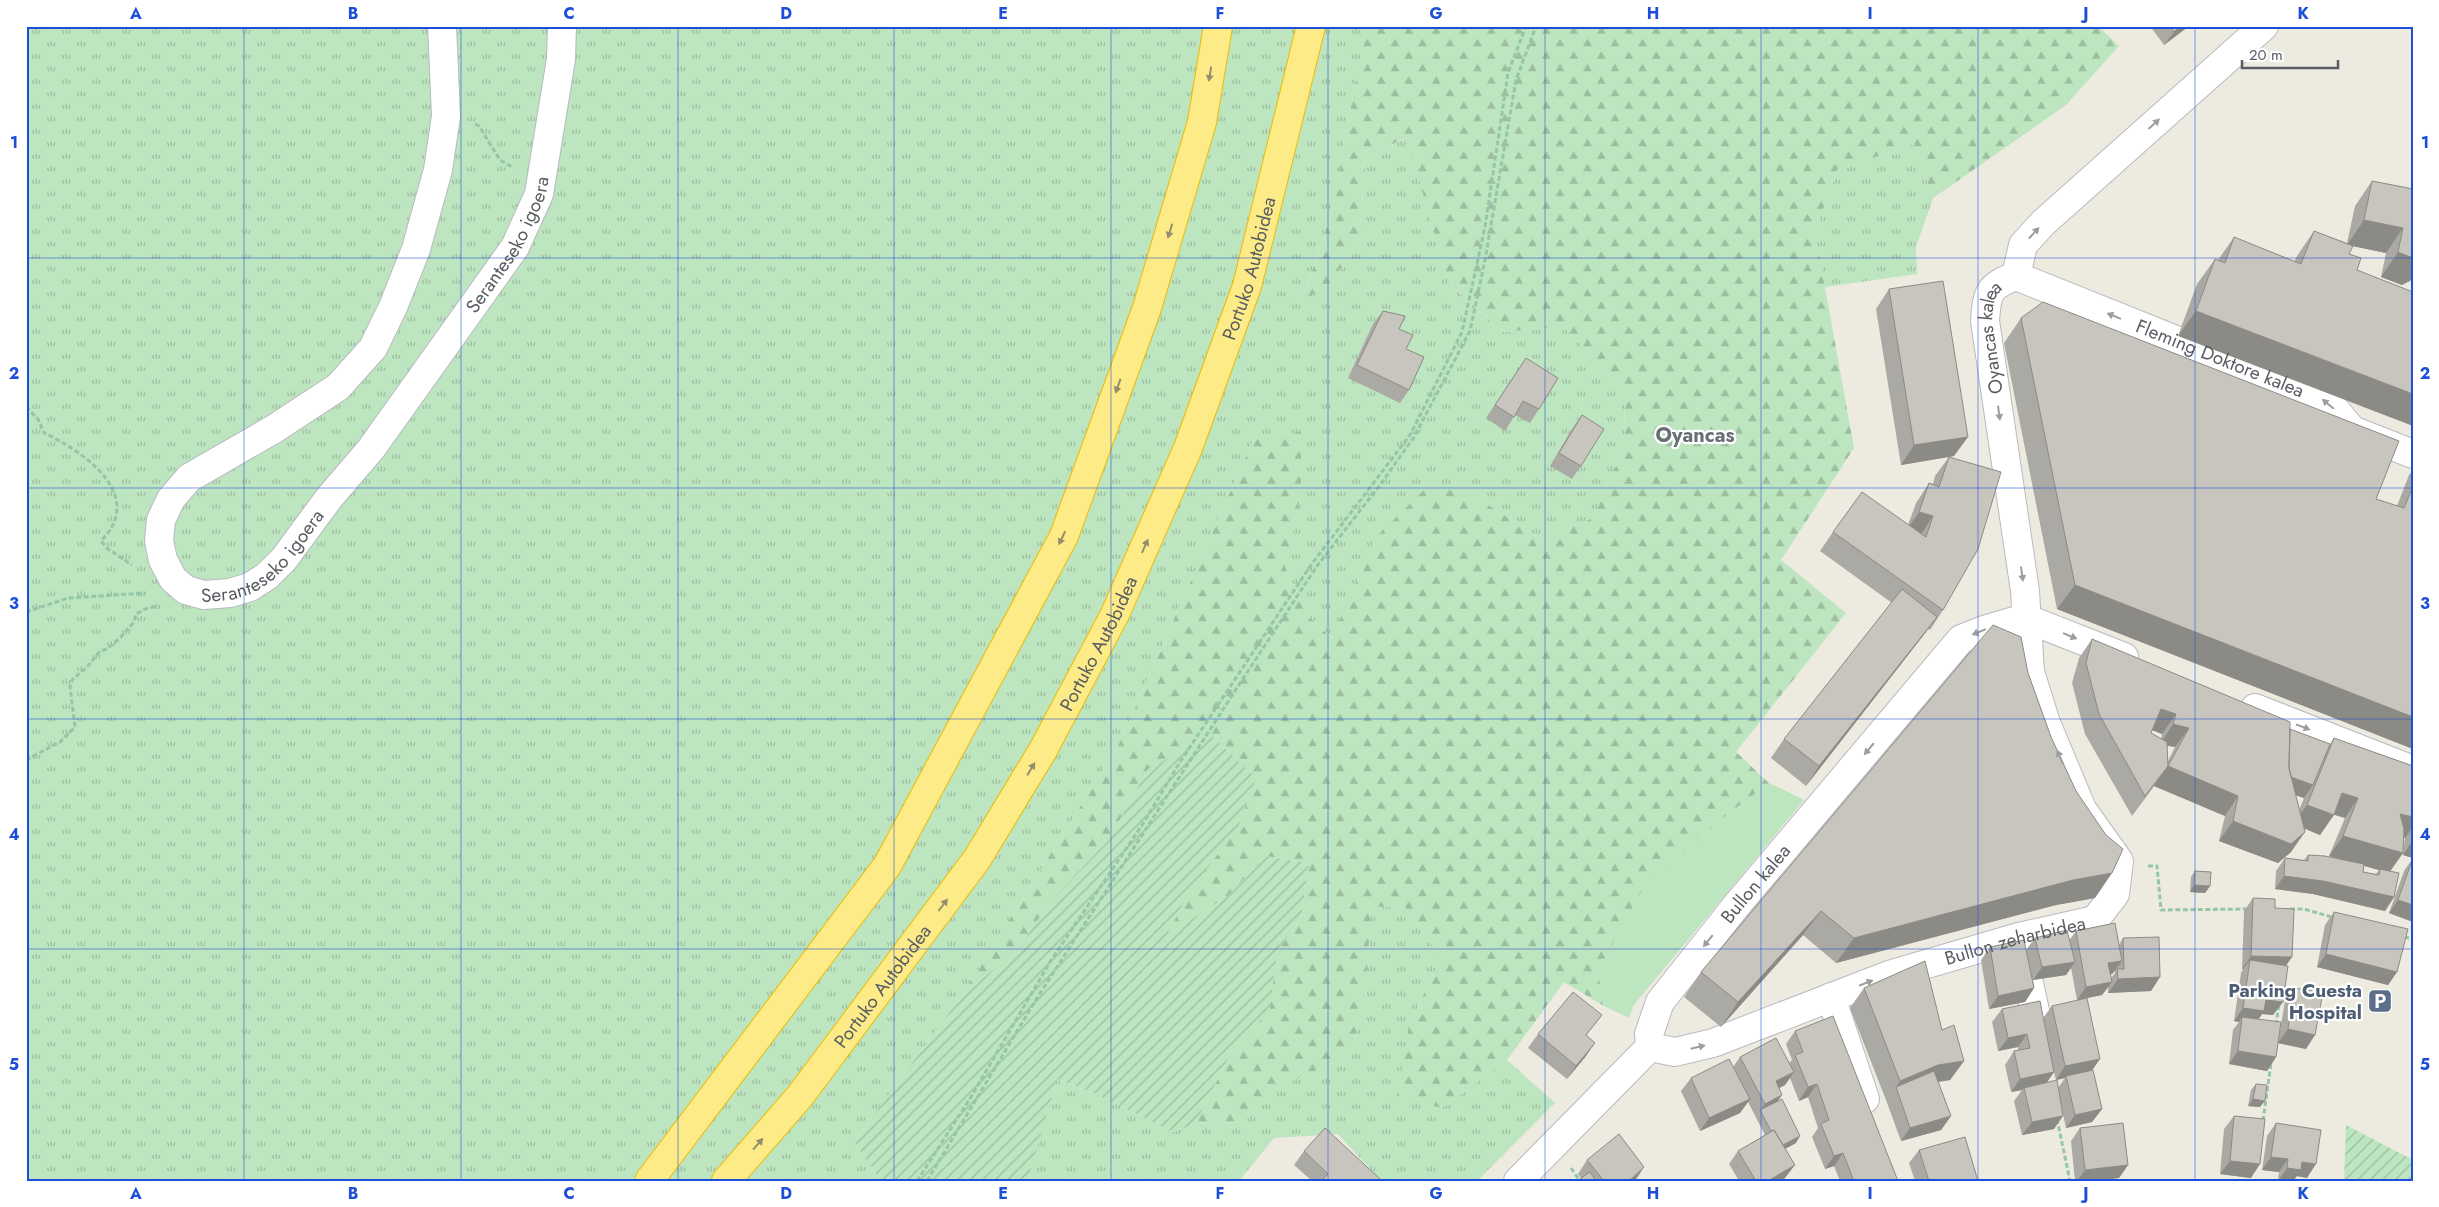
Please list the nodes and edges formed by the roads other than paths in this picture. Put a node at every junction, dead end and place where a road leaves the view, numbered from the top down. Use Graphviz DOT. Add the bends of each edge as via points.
graph roads {
  1 [pos="442,26"];
  2 [pos="562,26"];
  3 [pos="1218,26"];
  4 [pos="1311,26"];
  5 [pos="2264,26"];
  6 [pos="2016,276"];
  7 [pos="2413,454"];
  8 [pos="2025,618"];
  9 [pos="2144,665"];
  10 [pos="2227,698"];
  11 [pos="2413,770"];
  12 [pos="2019,937"];
  13 [pos="1831,997"];
  14 [pos="1650,1047"];
  15 [pos="2045,1055"];
  16 [pos="1865,1098"];
  17 [pos="648,1181"];
  18 [pos="726,1181"];
  19 [pos="1518,1181"];
  1 -- 2 [label="street, Seranteseko igoera" via="446,116 438,170 421,232 393,307 373,348 338,386 282,425 189,478 171,499 161,520 159,541 163,560 173,579 186,590 204,595 250,587 284,559 329,498 371,449 515,247 539,194 559,68"];
  3 -- 17 [label="highway, one-way" via="1202,122 1149,299 1064,536 887,866"];
  18 -- 4 [label="highway, Portuko Autobidea, one-way" via="800,1096 977,859 1043,750 1115,614 1188,448 1247,286"];
  6 -- 5 [label="street, Oyancas kalea, one-way" via="2023,245 2043,223"];
  7 -- 6 [label="street, Fleming Doktore kalea, one-way" via="2352,430 2328,401"];
  6 -- 8 [label="street, Oyancas kalea, one-way" via="1998,283 1987,296 1985,321 2025,590"];
  8 -- 9 [label="street, one-way"];
  12 -- 8 [label="street, Bullon zeharbidea, one-way" via="2095,920 2115,894 2119,861 2082,809 2046,723 2030,672"];
  8 -- 14 [label="street, Bullon kalea, one-way" via="1961,639 1736,906 1660,1002 1649,1034"];
  10 -- 11 [label="street, one-way"];
  13 -- 12 [label="street, Bullon zeharbidea, one-way" via="1889,975"];
  12 -- 15 [label="street"];
  14 -- 13 [label="street, Bullon zeharbidea, one-way" via="1674,1052 1712,1044"];
  13 -- 16 [label="street"];
  14 -- 19 [label="street"];
}
